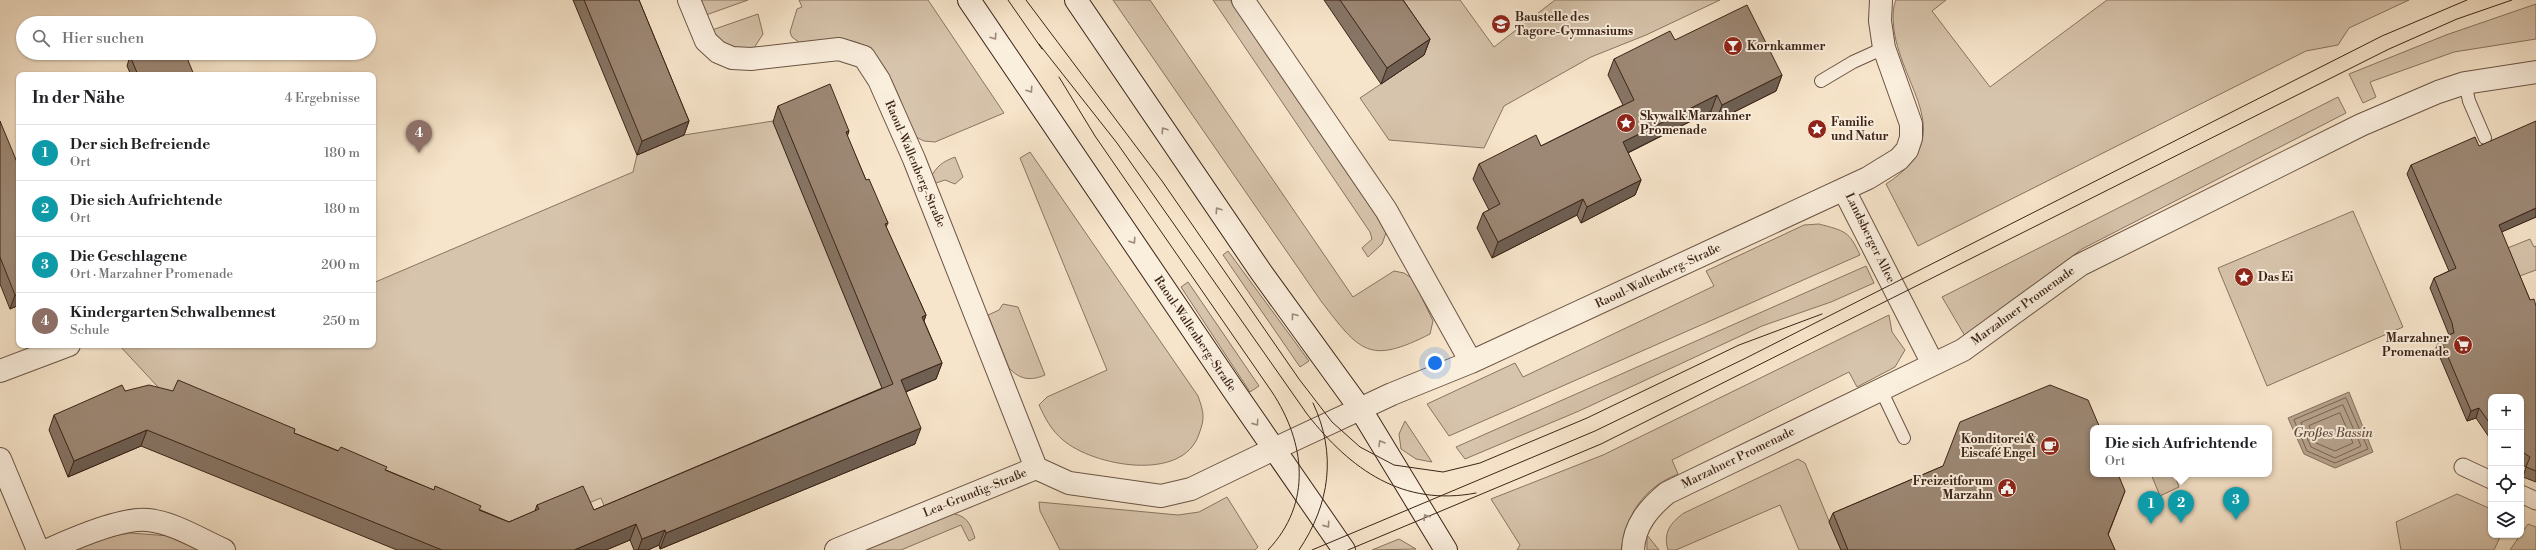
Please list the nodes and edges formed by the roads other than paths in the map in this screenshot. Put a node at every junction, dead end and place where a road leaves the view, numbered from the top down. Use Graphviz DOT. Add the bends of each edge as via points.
graph roads {
  1 [pos="689,0"];
  2 [pos="969,0"];
  3 [pos="1076,0"];
  4 [pos="1243,0"];
  5 [pos="1881,0"];
  6 [pos="1884,48"];
  7 [pos="2536,72"];
  8 [pos="1821,81"];
  9 [pos="2465,83"];
  10 [pos="2485,138"];
  11 [pos="1844,190"];
  12 [pos="61,348"];
  13 [pos="1471,362"];
  14 [pos="1933,364"];
  15 [pos="0,371"];
  16 [pos="1881,390"];
  17 [pos="1361,410"];
  18 [pos="1904,438"];
  19 [pos="1274,449"];
  20 [pos="0,459"];
  21 [pos="2463,467"];
  22 [pos="1036,468"];
  23 [pos="2488,479"];
  24 [pos="2524,495"];
  25 [pos="2536,501"];
  26 [pos="38,550"];
  27 [pos="48,550"];
  28 [pos="224,550"];
  29 [pos="836,550"];
  30 [pos="1344,550"];
  31 [pos="1446,550"];
  32 [pos="1633,550"];
  1 -- 22 [label="street, Raoul-Wallenberg-Straße" via="706,41 718,52 732,58 751,59 839,49 864,56 879,80 914,159"];
  2 -- 19 [label="street, Raoul-Wallenberg-Straße, one-way"];
  17 -- 3 [label="street, one-way" via="1261,272"];
  4 -- 13 [label="street" via="1386,210"];
  5 -- 6 [label="street, Landsberger Allee" via="1880,21"];
  6 -- 8 [label="lane"];
  6 -- 11 [label="street, Landsberger Allee" via="1911,124 1911,138 1907,150 1900,159"];
  7 -- 9 [label="street, Marzahner Promenade"];
  9 -- 10 [label="lane" via="2469,101"];
  9 -- 14 [label="street, Marzahner Promenade" via="2361,125 2080,265 1993,330 1963,350"];
  11 -- 13 [label="street, Raoul-Wallenberg-Straße"];
  11 -- 14 [label="street, Landsberger Allee"];
  12 -- 15 [label="street"];
  13 -- 17 [label="street, Raoul-Wallenberg-Straße"];
  14 -- 16 [label="street, Marzahner Promenade"];
  16 -- 18 [label="lane"];
  16 -- 32 [label="street, Marzahner Promenade" via="1666,492 1652,505 1640,523"];
  17 -- 19 [label="street, Raoul-Wallenberg-Straße"];
  31 -- 17 [label="street, one-way"];
  19 -- 22 [label="street, Lea-Grundig-Straße" via="1191,489 1161,496 1069,483"];
  19 -- 30 [label="street, Raoul-Wallenberg-Straße, one-way"];
  20 -- 26 [label="street"];
  21 -- 23 [label="street"];
  22 -- 29 [label="street, Lea-Grundig-Straße"];
  24 -- 25 [label="street"];
  27 -- 28 [label="street" via="118,524 146,520 167,524"];
}
